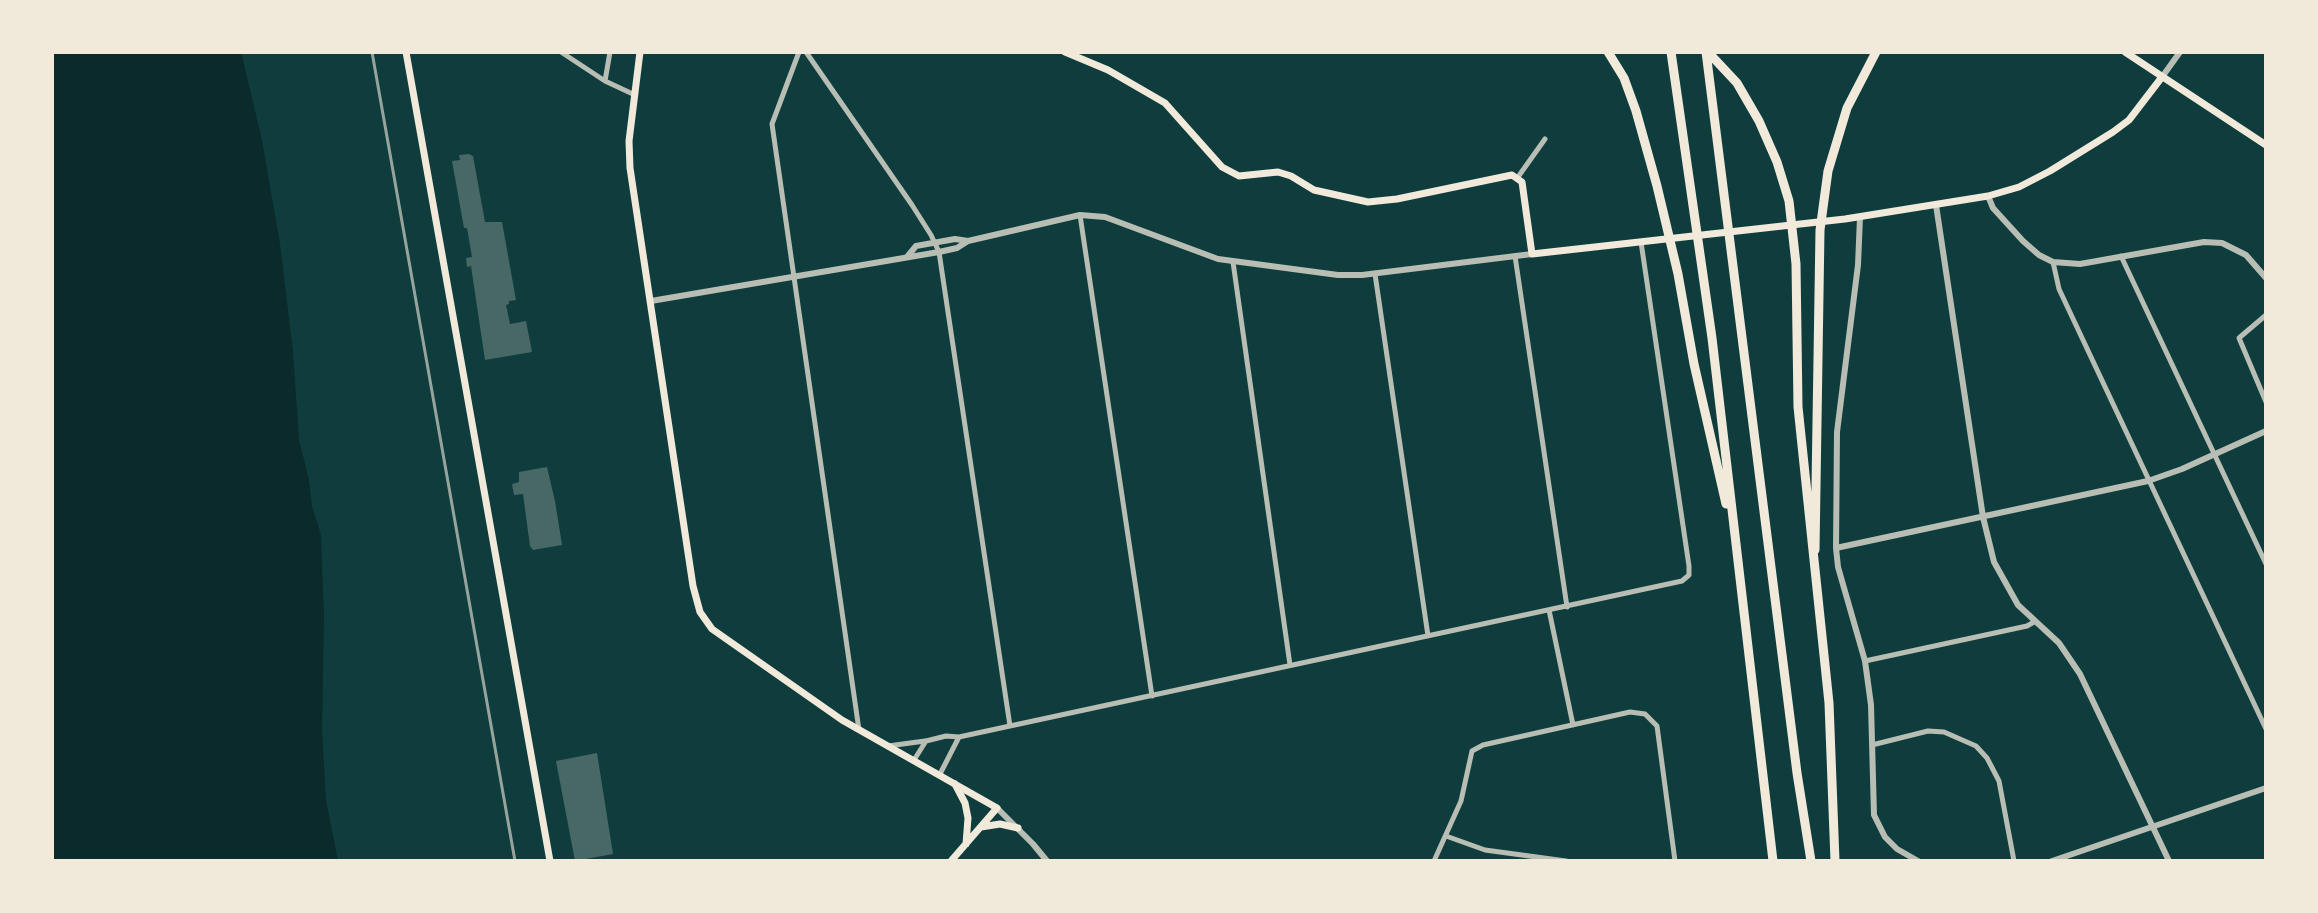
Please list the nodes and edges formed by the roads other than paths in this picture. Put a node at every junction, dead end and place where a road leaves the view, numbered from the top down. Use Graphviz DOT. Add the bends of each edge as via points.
graph roads {
  1 [pos="406,52"];
  2 [pos="561,52"];
  3 [pos="610,52"];
  4 [pos="640,52"];
  5 [pos="799,52"];
  6 [pos="806,52"];
  7 [pos="1065,52"];
  8 [pos="1608,52"];
  9 [pos="1707,52"];
  10 [pos="1876,52"];
  11 [pos="2125,52"];
  12 [pos="2180,52"];
  13 [pos="1671,55"];
  14 [pos="2162,77"];
  15 [pos="605,81"];
  16 [pos="635,95"];
  17 [pos="1545,139"];
  18 [pos="2266,145"];
  19 [pos="1518,177"];
  20 [pos="1988,196"];
  21 [pos="1936,205"];
  22 [pos="1080,215"];
  23 [pos="1860,217"];
  24 [pos="968,241"];
  25 [pos="1641,241"];
  26 [pos="935,243"];
  27 [pos="939,252"];
  28 [pos="1532,254"];
  29 [pos="1515,256"];
  30 [pos="2121,256"];
  31 [pos="907,257"];
  32 [pos="1233,262"];
  33 [pos="2053,262"];
  34 [pos="1375,274"];
  35 [pos="795,275"];
  36 [pos="2266,278"];
  37 [pos="651,301"];
  38 [pos="2266,315"];
  39 [pos="2266,402"];
  40 [pos="2266,431"];
  41 [pos="2214,455"];
  42 [pos="2148,481"];
  43 [pos="1983,517"];
  44 [pos="1836,548"];
  45 [pos="1737,552"];
  46 [pos="2266,564"];
  47 [pos="1813,565"];
  48 [pos="1567,607"];
  49 [pos="1549,610"];
  50 [pos="2034,622"];
  51 [pos="1428,636"];
  52 [pos="1865,661"];
  53 [pos="1290,665"];
  54 [pos="1152,696"];
  55 [pos="1573,725"];
  56 [pos="1010,726"];
  57 [pos="2266,729"];
  58 [pos="859,730"];
  59 [pos="959,737"];
  60 [pos="926,741"];
  61 [pos="1872,745"];
  62 [pos="888,746"];
  63 [pos="914,760"];
  64 [pos="940,774"];
  65 [pos="954,782"];
  66 [pos="2266,788"];
  67 [pos="997,808"];
  68 [pos="981,827"];
  69 [pos="2152,827"];
  70 [pos="1018,828"];
  71 [pos="1446,836"];
  72 [pos="966,844"];
  73 [pos="550,861"];
  74 [pos="951,861"];
  75 [pos="1047,861"];
  76 [pos="1434,861"];
  77 [pos="1566,861"];
  78 [pos="1675,861"];
  79 [pos="1773,861"];
  80 [pos="1811,861"];
  81 [pos="1835,861"];
  82 [pos="1918,861"];
  83 [pos="2014,861"];
  84 [pos="2052,861"];
  85 [pos="2169,861"];
  1 -- 73 [label="main road"];
  2 -- 15 [label="street"];
  3 -- 15 [label="street"];
  4 -- 16 [label="main road"];
  5 -- 35 [label="street" via="772,124"];
  6 -- 26 [label="street"];
  7 -- 19 [label="main road" via="1165,103 1222,167 1239,176 1278,172 1314,190 1368,202 1503,175"];
  8 -- 45 [label="highway" via="1624,78 1657,186"];
  9 -- 47 [label="highway" via="1737,83 1759,121 1789,201 1796,264 1798,407"];
  9 -- 80 [label="highway"];
  10 -- 47 [label="highway" via="1847,108 1828,171 1820,230 1818,533"];
  11 -- 14 [label="main road"];
  12 -- 14 [label="street"];
  13 -- 45 [label="highway"];
  14 -- 18 [label="main road"];
  14 -- 20 [label="main road" via="2113,132 2019,187"];
  15 -- 16 [label="street"];
  16 -- 37 [label="main road" via="630,168"];
  17 -- 19 [label="street"];
  19 -- 28 [label="main road"];
  20 -- 21 [label="main road"];
  20 -- 33 [label="street" via="2023,241"];
  21 -- 23 [label="main road"];
  21 -- 43 [label="street"];
  22 -- 24 [label="street"];
  22 -- 32 [label="street" via="1105,217 1203,256"];
  22 -- 54 [label="street"];
  23 -- 25 [label="main road"];
  23 -- 44 [label="street" via="1837,432"];
  24 -- 26 [label="street"];
  24 -- 27 [label="street"];
  25 -- 28 [label="main road"];
  25 -- 48 [label="street" via="1689,575 1682,581"];
  26 -- 27 [label="street"];
  26 -- 31 [label="street" via="916,246"];
  27 -- 31 [label="street"];
  27 -- 56 [label="street"];
  28 -- 29 [label="street"];
  29 -- 34 [label="street"];
  29 -- 48 [label="street"];
  30 -- 33 [label="street" via="2080,264"];
  30 -- 36 [label="street" via="2222,243 2246,255"];
  30 -- 41 [label="street"];
  31 -- 35 [label="street"];
  32 -- 34 [label="street" via="1346,276"];
  32 -- 53 [label="street"];
  33 -- 42 [label="street" via="2059,289"];
  34 -- 51 [label="street"];
  35 -- 37 [label="street"];
  35 -- 58 [label="street"];
  37 -- 58 [label="main road" via="700,612 712,629"];
  38 -- 39 [label="street" via="2239,338"];
  40 -- 41 [label="street"];
  41 -- 42 [label="street"];
  41 -- 46 [label="street"];
  42 -- 43 [label="street"];
  42 -- 57 [label="street"];
  43 -- 44 [label="street"];
  43 -- 50 [label="street" via="1998,574"];
  44 -- 52 [label="street"];
  45 -- 79 [label="highway"];
  47 -- 81 [label="highway" via="1829,703"];
  48 -- 49 [label="street"];
  49 -- 51 [label="street"];
  49 -- 55 [label="street"];
  50 -- 52 [label="street"];
  50 -- 69 [label="street" via="2059,643 2080,674"];
  51 -- 53 [label="street"];
  52 -- 61 [label="street"];
  53 -- 54 [label="street"];
  54 -- 56 [label="street"];
  55 -- 71 [label="street" via="1472,751 1461,801"];
  55 -- 78 [label="street" via="1630,712 1645,714 1657,726"];
  56 -- 59 [label="street"];
  58 -- 62 [label="main road"];
  59 -- 60 [label="street"];
  59 -- 64 [label="street"];
  60 -- 62 [label="street"];
  60 -- 63 [label="street"];
  61 -- 82 [label="street" via="1874,815 1885,837"];
  61 -- 83 [label="street" via="1928,731 1976,746 1999,781"];
  62 -- 63 [label="main road"];
  63 -- 64 [label="main road"];
  64 -- 65 [label="main road"];
  65 -- 67 [label="main road"];
  65 -- 72 [label="main road" via="968,818"];
  66 -- 69 [label="street"];
  67 -- 68 [label="main road"];
  67 -- 70 [label="street"];
  68 -- 70 [label="main road"];
  68 -- 72 [label="main road"];
  69 -- 84 [label="street"];
  69 -- 85 [label="street"];
  70 -- 75 [label="street"];
  71 -- 76 [label="street"];
  71 -- 77 [label="street" via="1485,850"];
  72 -- 74 [label="main road"];
}
